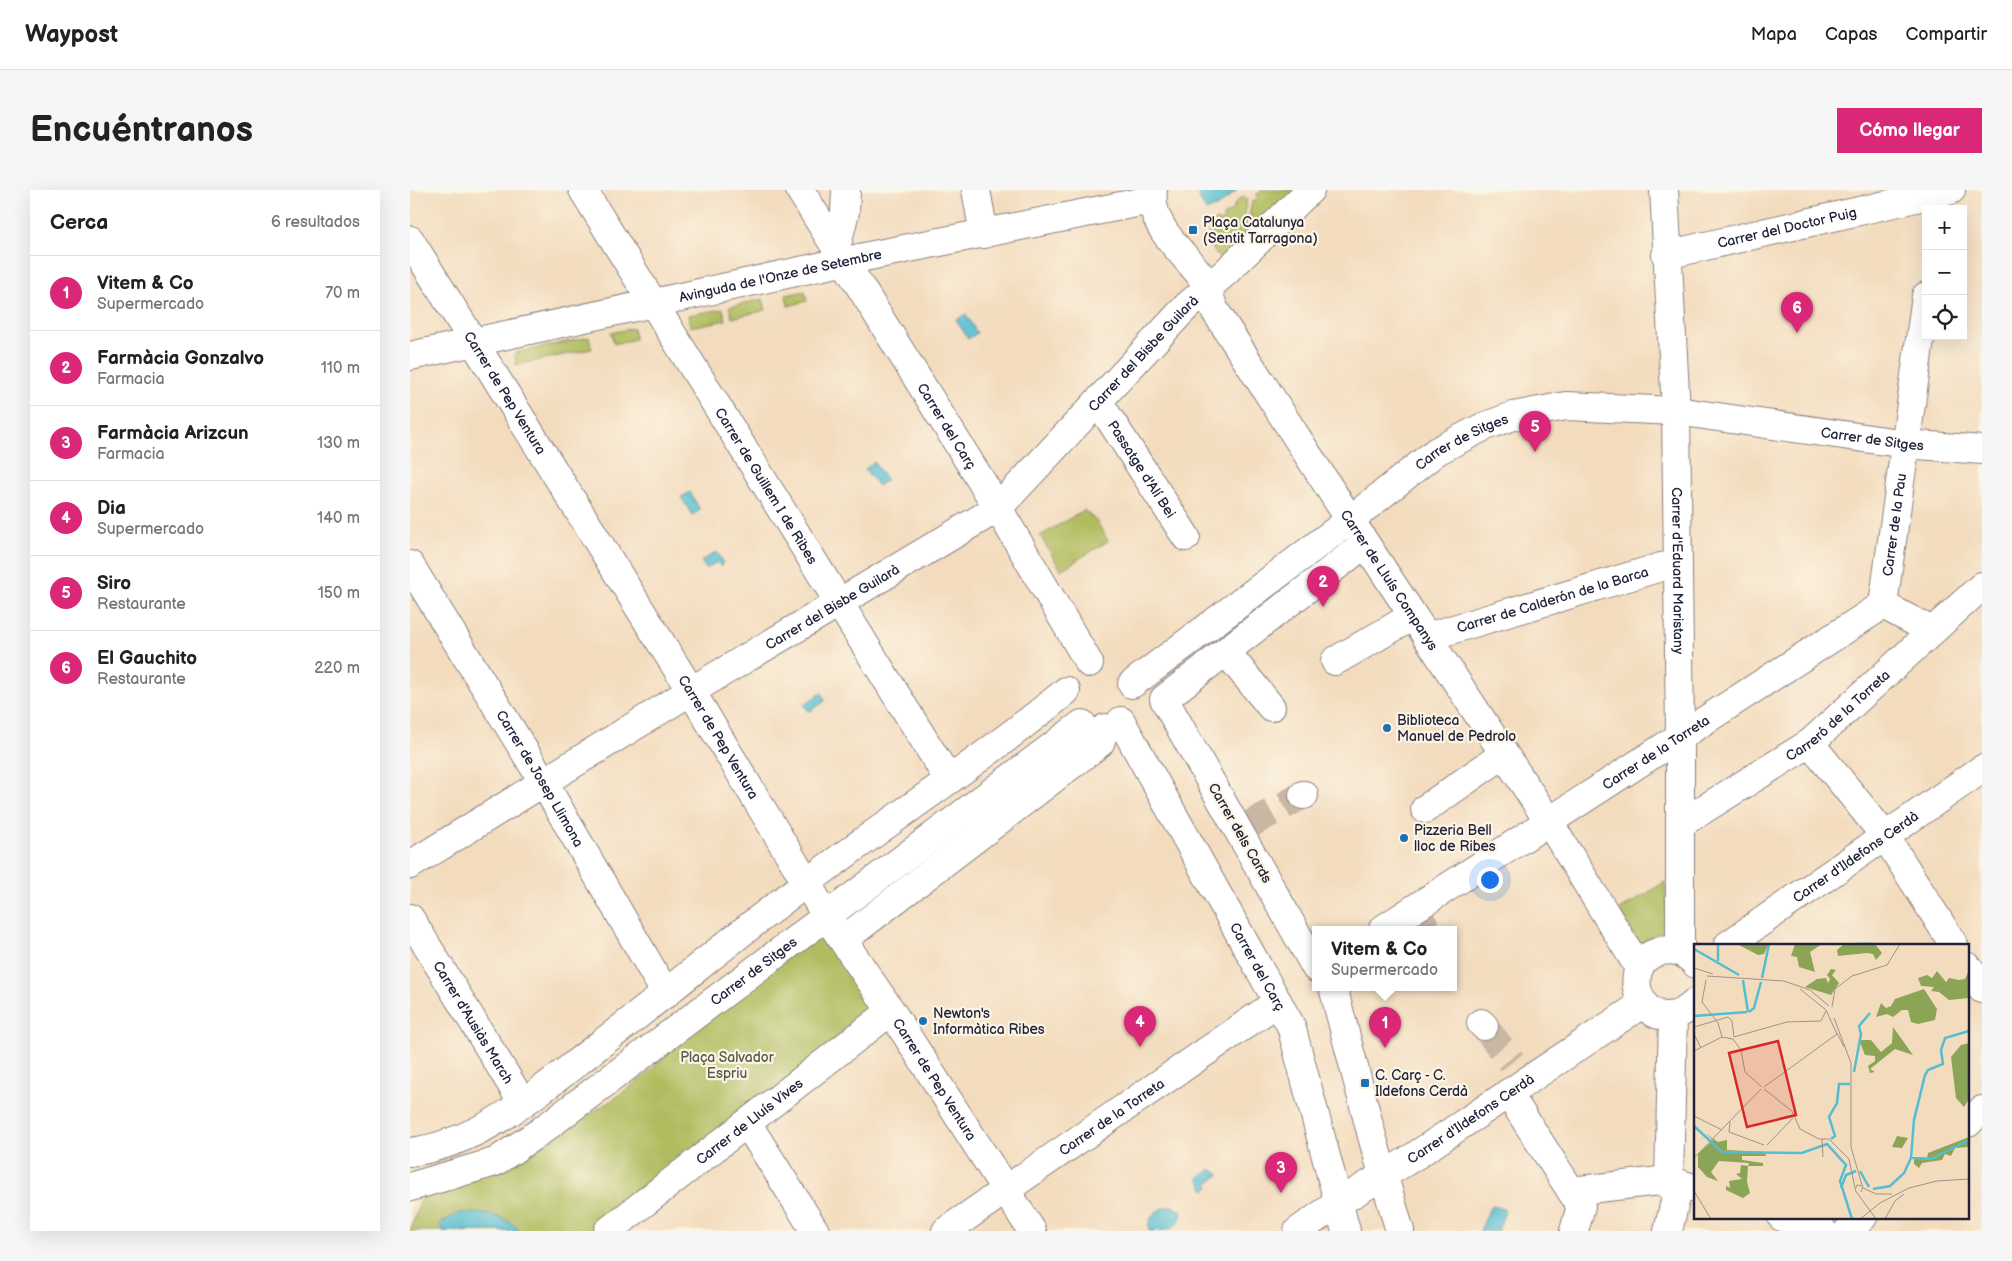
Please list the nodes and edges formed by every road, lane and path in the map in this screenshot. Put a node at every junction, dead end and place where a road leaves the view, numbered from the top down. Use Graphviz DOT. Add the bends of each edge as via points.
graph roads {
  1 [pos="583,190"];
  2 [pos="800,190"];
  3 [pos="846,190"];
  4 [pos="976,190"];
  5 [pos="1310,190"];
  6 [pos="1664,190"];
  7 [pos="1152,195"];
  8 [pos="1940,196"];
  9 [pos="984,234"];
  10 [pos="410,240"];
  11 [pos="840,255"];
  12 [pos="1666,255"];
  13 [pos="1206,289"];
  14 [pos="653,305"];
  15 [pos="1922,326"];
  16 [pos="474,342"];
  17 [pos="410,356"];
  18 [pos="1098,402"];
  19 [pos="1676,411"];
  20 [pos="1906,444"];
  21 [pos="1982,450"];
  22 [pos="998,508"];
  23 [pos="1350,520"];
  24 [pos="1186,537"];
  25 [pos="1365,544"];
  26 [pos="1678,565"];
  27 [pos="410,566"];
  28 [pos="1982,586"];
  29 [pos="839,604"];
  30 [pos="1883,605"];
  31 [pos="1420,627"];
  32 [pos="1932,631"];
  33 [pos="1227,653"];
  34 [pos="1335,661"];
  35 [pos="1089,663"];
  36 [pos="1132,684"];
  37 [pos="690,691"];
  38 [pos="1066,691"];
  39 [pos="1271,707"];
  40 [pos="1103,724"];
  41 [pos="1680,734"];
  42 [pos="1810,743"];
  43 [pos="1504,754"];
  44 [pos="1982,769"];
  45 [pos="949,780"];
  46 [pos="544,783"];
  47 [pos="1425,809"];
  48 [pos="1550,822"];
  49 [pos="1680,824"];
  50 [pos="1885,836"];
  51 [pos="410,865"];
  52 [pos="807,882"];
  53 [pos="827,917"];
  54 [pos="410,918"];
  55 [pos="1390,926"];
  56 [pos="843,940"];
  57 [pos="1729,944"];
  58 [pos="1953,944"];
  59 [pos="1688,957"];
  60 [pos="1312,960"];
  61 [pos="1639,968"];
  62 [pos="1334,991"];
  63 [pos="666,994"];
  64 [pos="1278,1002"];
  65 [pos="1642,1004"];
  66 [pos="1684,1009"];
  67 [pos="890,1011"];
  68 [pos="1514,1080"];
  69 [pos="522,1102"];
  70 [pos="1982,1110"];
  71 [pos="1970,1121"];
  72 [pos="747,1123"];
  73 [pos="410,1152"];
  74 [pos="1383,1175"];
  75 [pos="1669,1180"];
  76 [pos="410,1187"];
  77 [pos="1694,1188"];
  78 [pos="1571,1190"];
  79 [pos="1006,1191"];
  80 [pos="1338,1203"];
  81 [pos="1785,1218"];
  82 [pos="1862,1218"];
  83 [pos="608,1231"];
  84 [pos="815,1231"];
  85 [pos="946,1231"];
  86 [pos="1032,1231"];
  87 [pos="1298,1231"];
  88 [pos="1346,1231"];
  89 [pos="1400,1231"];
  90 [pos="1574,1231"];
  91 [pos="1649,1231"];
  92 [pos="1668,1231"];
  93 [pos="1823,1231"];
  94 [pos="1848,1231"];
  1 -- 14 [label="street, Carrer de Guillem I de Ribes"];
  2 -- 11 [label="street, Carrer del Carç"];
  3 -- 11 [label="street"];
  4 -- 9 [label="street"];
  5 -- 13 [label="street, Carrer del Bisbe Guilarà"];
  6 -- 12 [label="street, Carrer d'Eduard Maristany"];
  7 -- 9 [label="street, Avinguda de l'Onze de Setembre"];
  7 -- 13 [label="street, Carrer de Lluís Companys" via="1153,209 1174,246 1202,278"];
  8 -- 12 [label="street, Carrer del Doctor Puig"];
  9 -- 11 [label="street, Avinguda de l'Onze de Setembre"];
  10 -- 16 [label="street, Carrer de Pep Ventura"];
  11 -- 14 [label="street, Avinguda de l'Onze de Setembre"];
  11 -- 22 [label="street, Carrer del Carç"];
  12 -- 19 [label="street, Carrer d'Eduard Maristany"];
  13 -- 18 [label="street, Carrer del Bisbe Guilarà"];
  13 -- 23 [label="street, Carrer de Lluís Companys" via="1214,309"];
  14 -- 16 [label="street, Avinguda de l'Onze de Setembre"];
  14 -- 29 [label="street, Carrer de Guillem I de Ribes"];
  15 -- 20 [label="street, Carrer de la Pau"];
  16 -- 17 [label="street, Avinguda de l'Onze de Setembre"];
  16 -- 37 [label="street, Carrer de Pep Ventura"];
  18 -- 22 [label="street, Carrer del Bisbe Guilarà"];
  18 -- 24 [label="street, Passatge d'Alí Bei"];
  19 -- 20 [label="street, Carrer de Sitges"];
  19 -- 23 [label="street, Carrer de Sitges" via="1566,406 1512,416 1437,451"];
  19 -- 26 [label="street, Carrer d'Eduard Maristany"];
  20 -- 21 [label="street, Carrer de Sitges"];
  20 -- 30 [label="street, Carrer de la Pau"];
  22 -- 29 [label="street, Carrer del Bisbe Guilarà"];
  22 -- 35 [label="street, Carrer del Carç"];
  23 -- 25 [label="street, Carrer de Lluís Companys"];
  23 -- 36 [label="street, Carrer de Sitges"];
  25 -- 31 [label="street, Carrer de Lluís Companys"];
  25 -- 60 [label="street, Carrer dels Cards" via="1164,699 1243,828"];
  26 -- 31 [label="street, Carrer de Calderón de la Barca"];
  26 -- 41 [label="street, Carrer d'Eduard Maristany"];
  27 -- 46 [label="street, Carrer de Josep Llimona"];
  28 -- 32 [label="street, Carreró de la Torreta"];
  29 -- 37 [label="street, Carrer del Bisbe Guilarà"];
  29 -- 45 [label="street, Carrer de Guillem I de Ribes"];
  30 -- 32 [label="street"];
  30 -- 41 [label="street, Carrer de la Torreta"];
  31 -- 34 [label="street, Carrer de Calderón de la Barca"];
  31 -- 43 [label="street, Carrer de Lluís Companys"];
  32 -- 42 [label="street, Carreró de la Torreta"];
  33 -- 39 [label="street"];
  35 -- 36 [label="street" via="1102,661 1120,667"];
  35 -- 38 [label="street" via="1073,674"];
  36 -- 40 [label="street" via="1132,705"];
  37 -- 46 [label="street, Carrer del Bisbe Guilarà"];
  37 -- 52 [label="street, Carrer de Pep Ventura"];
  38 -- 40 [label="street" via="1071,712"];
  38 -- 45 [label="street"];
  40 -- 53 [label="street, Carrer de Sitges"];
  40 -- 56 [label="street" via="1100,743"];
  40 -- 64 [label="street, Carrer del Carç"];
  41 -- 48 [label="street, Carrer de la Torreta"];
  41 -- 49 [label="street, Carrer d'Eduard Maristany"];
  42 -- 49 [label="street, Carreró de la Torreta"];
  42 -- 50 [label="street"];
  43 -- 47 [label="street"];
  43 -- 48 [label="street, Carrer de Lluís Companys"];
  44 -- 50 [label="street, Carrer d'Ildefons Cerdà"];
  45 -- 52 [label="street"];
  46 -- 51 [label="street, Carrer del Bisbe Guilarà"];
  46 -- 63 [label="street, Carrer de Josep Llimona"];
  48 -- 55 [label="street, Carrer de la Torreta" via="1418,914"];
  48 -- 61 [label="street, Carrer de Lluís Companys"];
  49 -- 59 [label="street, Carrer d'Eduard Maristany"];
  50 -- 57 [label="street, Carrer d'Ildefons Cerdà"];
  50 -- 58 [label="street"];
  52 -- 53 [label="street, Carrer de Pep Ventura"];
  52 -- 63 [label="street"];
  53 -- 56 [label="street, Carrer de Pep Ventura"];
  53 -- 76 [label="street, Carrer de Sitges" via="574,1108 495,1162"];
  54 -- 69 [label="street, Carrer d'Ausiàs March"];
  56 -- 67 [label="street, Carrer de Pep Ventura"];
  59 -- 61 [label="street" via="1668,950 1658,952"];
  61 -- 65 [label="street" via="1637,994"];
  62 -- 74 [label="street"];
  63 -- 69 [label="street"];
  64 -- 79 [label="street, Carrer de la Torreta"];
  64 -- 80 [label="street, Carrer del Carç" via="1291,1026"];
  65 -- 66 [label="street" via="1661,1016"];
  65 -- 68 [label="street, Carrer d'Ildefons Cerdà"];
  66 -- 75 [label="street"];
  67 -- 72 [label="street, Carrer de Lluís Vives"];
  67 -- 79 [label="street, Carrer de Pep Ventura"];
  68 -- 74 [label="street, Carrer d'Ildefons Cerdà"];
  68 -- 78 [label="street"];
  69 -- 73 [label="street" via="481,1130"];
  70 -- 71 [label="street"];
  72 -- 83 [label="street, Carrer de Lluís Vives"];
  72 -- 84 [label="street"];
  74 -- 80 [label="street, Carrer d'Ildefons Cerdà"];
  74 -- 89 [label="street"];
  75 -- 77 [label="street"];
  75 -- 78 [label="street"];
  75 -- 91 [label="street" via="1659,1192"];
  75 -- 92 [label="street" via="1676,1196"];
  78 -- 90 [label="street" via="1581,1206"];
  79 -- 85 [label="street, Carrer de la Torreta"];
  79 -- 86 [label="street, Carrer de Pep Ventura"];
  80 -- 87 [label="street, Carrer d'Ildefons Cerdà"];
  80 -- 88 [label="street, Carrer del Carç"];
  81 -- 93 [label="street"];
  82 -- 94 [label="street"];
}
